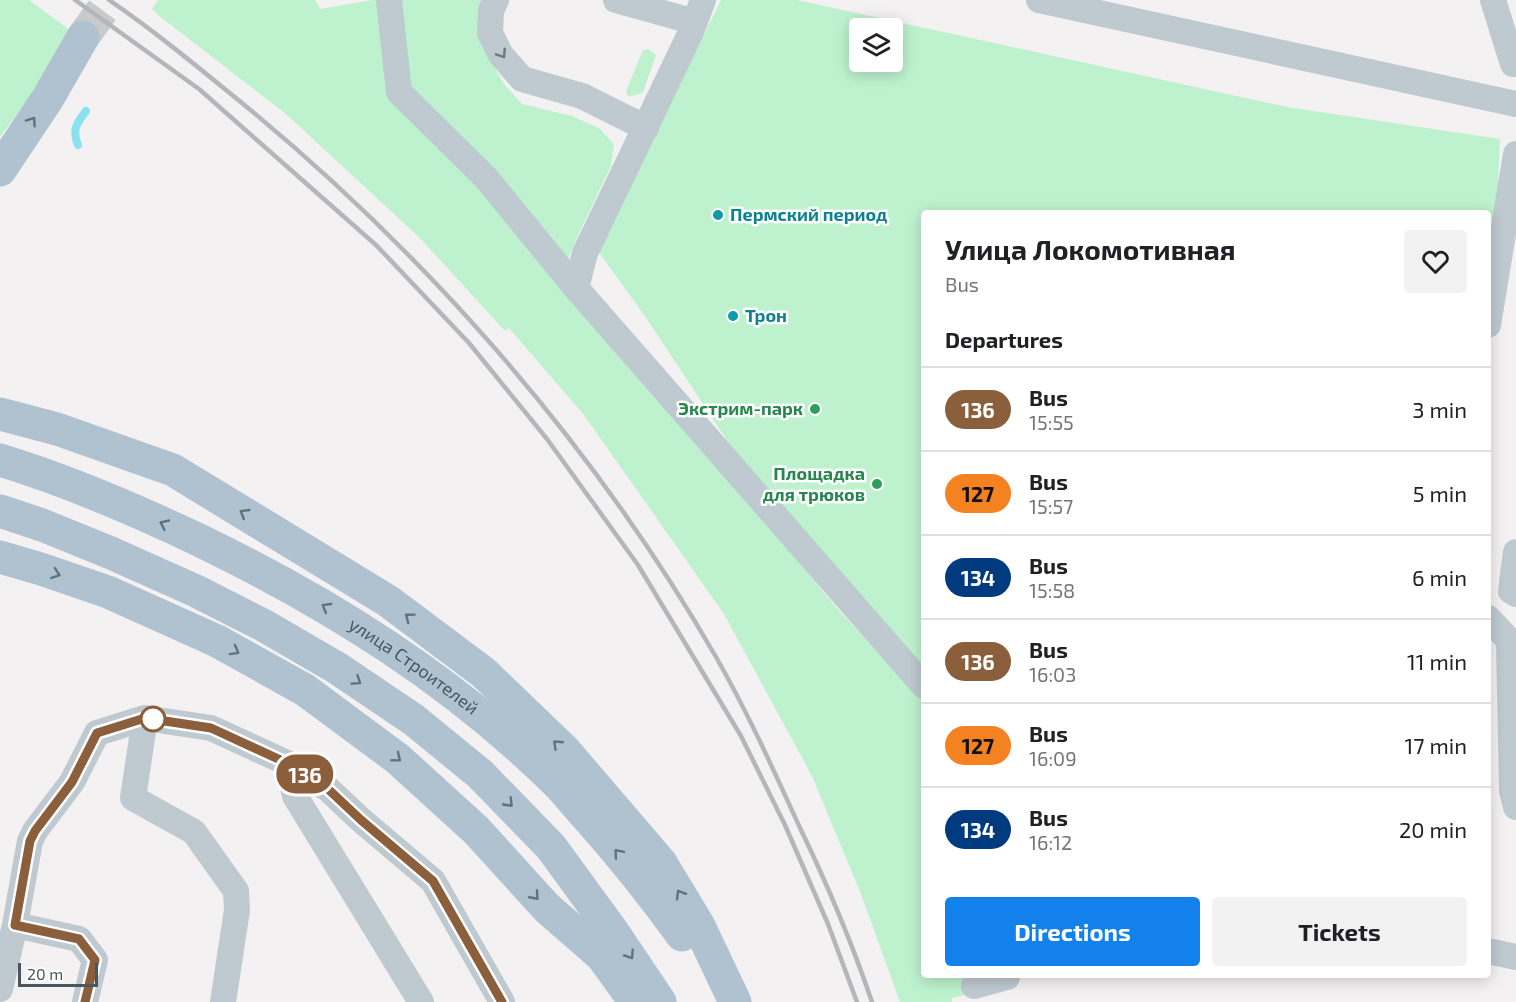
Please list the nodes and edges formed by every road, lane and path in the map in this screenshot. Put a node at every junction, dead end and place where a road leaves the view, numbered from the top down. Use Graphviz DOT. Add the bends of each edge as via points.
graph roads {
  1 [pos="389,0"];
  2 [pos="496,0"];
  3 [pos="616,0"];
  4 [pos="1039,0"];
  5 [pos="1493,0"];
  6 [pos="699,11"];
  7 [pos="83,38"];
  8 [pos="1515,67"];
  9 [pos="1516,104"];
  10 [pos="646,128"];
  11 [pos="1516,154"];
  12 [pos="0,170"];
  13 [pos="576,288"];
  14 [pos="1491,319"];
  15 [pos="0,414"];
  16 [pos="0,460"];
  17 [pos="0,511"];
  18 [pos="1516,552"];
  19 [pos="0,557"];
  20 [pos="1516,594"];
  21 [pos="1491,621"];
  22 [pos="921,683"];
  23 [pos="145,718"];
  24 [pos="287,763"];
  25 [pos="1516,807"];
  26 [pos="15,925"];
  27 [pos="1491,952"];
  28 [pos="1516,957"];
  29 [pos="1003,978"];
  30 [pos="974,986"];
  31 [pos="0,989"];
  32 [pos="85,1002"];
  33 [pos="223,1002"];
  34 [pos="421,1002"];
  35 [pos="502,1002"];
  36 [pos="634,1002"];
  37 [pos="660,1002"];
  38 [pos="725,1002"];
  39 [pos="735,1002"];
  1 -- 13 [label="street" via="399,92 486,178"];
  2 -- 10 [label="street, one-way" via="490,33 501,56 522,79 582,96"];
  3 -- 6 [label="street"];
  4 -- 9 [label="street"];
  5 -- 8 [label="street"];
  6 -- 10 [label="street"];
  12 -- 7 [label="main road, one-way"];
  10 -- 13 [label="street" via="585,252"];
  11 -- 14 [label="street" via="1503,297"];
  13 -- 22 [label="street"];
  39 -- 15 [label="main road, one-way" via="699,926 661,862 564,751 484,674 388,601 172,470 57,429"];
  38 -- 16 [label="main road, улица Строителей, one-way" via="703,963 652,894 557,783 500,729 439,681 367,632 217,549 86,490"];
  17 -- 37 [label="main road, one-way" via="79,540 263,624 414,720 480,774 551,847"];
  18 -- 20 [label="street" via="1510,591"];
  19 -- 36 [label="main road, one-way" via="108,592 217,641 304,690 398,759 476,830 547,908 602,956"];
  21 -- 25 [label="street" via="1509,644 1512,791"];
  23 -- 24 [label="street" via="211,728"];
  23 -- 26 [label="street" via="97,733 72,782 35,831 27,850"];
  23 -- 33 [label="street" via="134,798 194,832 236,891 237,910"];
  24 -- 34 [label="street" via="295,796"];
  24 -- 35 [label="street" via="328,789 433,881"];
  26 -- 31 [label="street"];
  26 -- 32 [label="street" via="79,939 95,960"];
  27 -- 28 [label="street"];
  29 -- 30 [label="street"];
}
